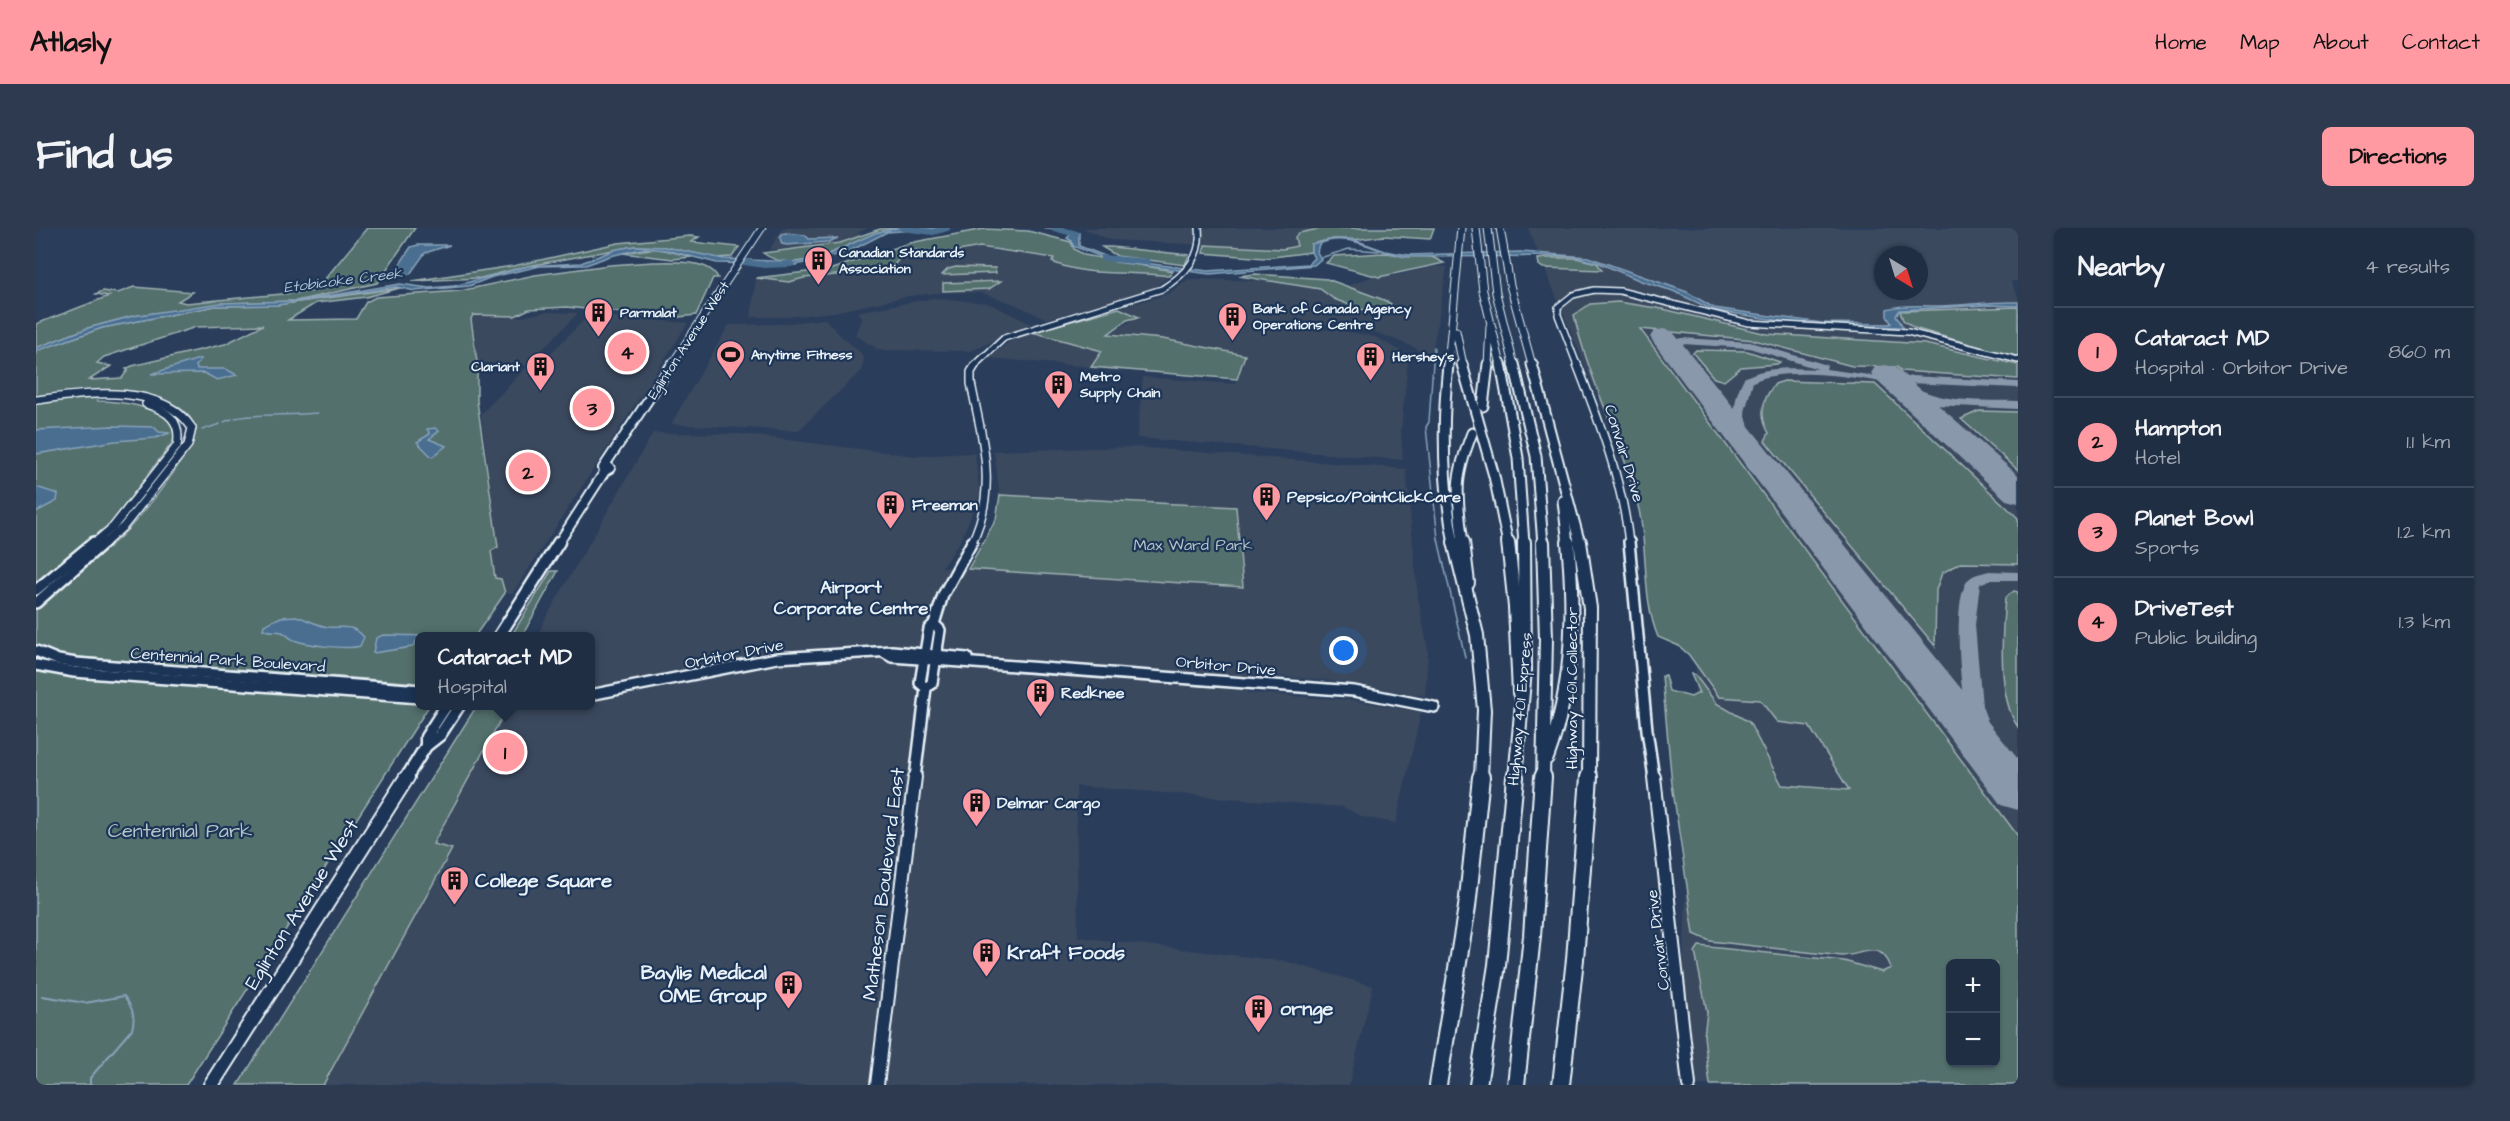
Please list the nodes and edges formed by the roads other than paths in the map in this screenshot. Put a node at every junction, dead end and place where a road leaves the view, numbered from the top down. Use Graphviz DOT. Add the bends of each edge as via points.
graph roads {
  1 [pos="762,228"];
  2 [pos="1198,228"];
  3 [pos="1461,228"];
  4 [pos="1476,228"];
  5 [pos="1488,228"];
  6 [pos="1500,228"];
  7 [pos="1453,312"];
  8 [pos="1490,325"];
  9 [pos="2018,360"];
  10 [pos="36,401"];
  11 [pos="1483,406"];
  12 [pos="1472,433"];
  13 [pos="1557,463"];
  14 [pos="36,590"];
  15 [pos="1469,596"];
  16 [pos="36,603"];
  17 [pos="934,624"];
  18 [pos="502,632"];
  19 [pos="36,651"];
  20 [pos="925,657"];
  21 [pos="936,659"];
  22 [pos="36,665"];
  23 [pos="171,670"];
  24 [pos="162,679"];
  25 [pos="926,688"];
  26 [pos="415,690"];
  27 [pos="595,694"];
  28 [pos="415,698"];
  29 [pos="1520,698"];
  30 [pos="1434,707"];
  31 [pos="443,710"];
  32 [pos="456,710"];
  33 [pos="426,746"];
  34 [pos="1544,765"];
  35 [pos="211,1085"];
  36 [pos="877,1085"];
  37 [pos="1438,1085"];
  38 [pos="1479,1085"];
  39 [pos="1516,1085"];
  40 [pos="1561,1085"];
  41 [pos="1689,1085"];
  1 -- 18 [label="main road, Eglinton Avenue West"];
  2 -- 17 [label="street, Matheson Boulevard East" via="1200,244 1195,259 1170,286 1004,338 978,361 971,372 971,382 988,480 987,498 981,522 942,593"];
  3 -- 7 [label="highway"];
  4 -- 8 [label="highway, Highway 401 Express"];
  5 -- 34 [label="highway, Highway 401 Express" via="1491,261 1540,487 1547,658"];
  6 -- 13 [label="highway, Highway 401 Collector"];
  7 -- 15 [label="highway" via="1443,414 1443,467 1458,568"];
  7 -- 29 [label="highway" via="1461,368 1495,478 1505,525 1515,615 1515,678"];
  8 -- 11 [label="highway"];
  8 -- 29 [label="highway, Highway 401 Express" via="1497,340 1510,407 1523,511 1526,643"];
  9 -- 41 [label="street, Convair Drive" via="1907,332 1736,321 1622,292 1580,293 1557,307 1626,511"];
  10 -- 14 [label="street" via="90,399 139,403 170,414 179,425 180,434 170,456 113,527"];
  10 -- 16 [label="street" via="101,395 147,399 180,411 192,428 188,445 131,519"];
  12 -- 15 [label="highway" via="1456,486"];
  13 -- 34 [label="highway" via="1572,569 1572,618 1559,731"];
  13 -- 40 [label="highway, Highway 401 Collector" via="1578,531 1590,608 1592,673 1585,830"];
  15 -- 37 [label="highway" via="1483,691 1480,798"];
  17 -- 20 [label="street, Matheson Boulevard East" via="929,629"];
  17 -- 21 [label="street, Matheson Boulevard East" via="940,630"];
  19 -- 23 [label="street, Centennial Park Boulevard" via="66,662"];
  20 -- 21 [label="street, Orbitor Drive"];
  20 -- 25 [label="street, Matheson Boulevard East" via="920,683"];
  20 -- 27 [label="street, Orbitor Drive" via="892,657 885,653 777,658"];
  21 -- 25 [label="street, Matheson Boulevard East" via="932,683"];
  21 -- 30 [label="street, Orbitor Drive" via="1354,690"];
  22 -- 24 [label="street, Centennial Park Boulevard"];
  23 -- 24 [label="street"];
  23 -- 26 [label="street, Centennial Park Boulevard"];
  24 -- 28 [label="street, Centennial Park Boulevard"];
  25 -- 36 [label="street, Matheson Boulevard East"];
  29 -- 38 [label="highway, Highway 401 Express" via="1497,965"];
  31 -- 33 [label="main road, Eglinton Avenue West" via="426,737"];
  32 -- 33 [label="main road, Eglinton Avenue West" via="440,735"];
  33 -- 35 [label="main road, Eglinton Avenue West"];
  34 -- 39 [label="highway, Highway 401 Express" via="1534,937"];
}
